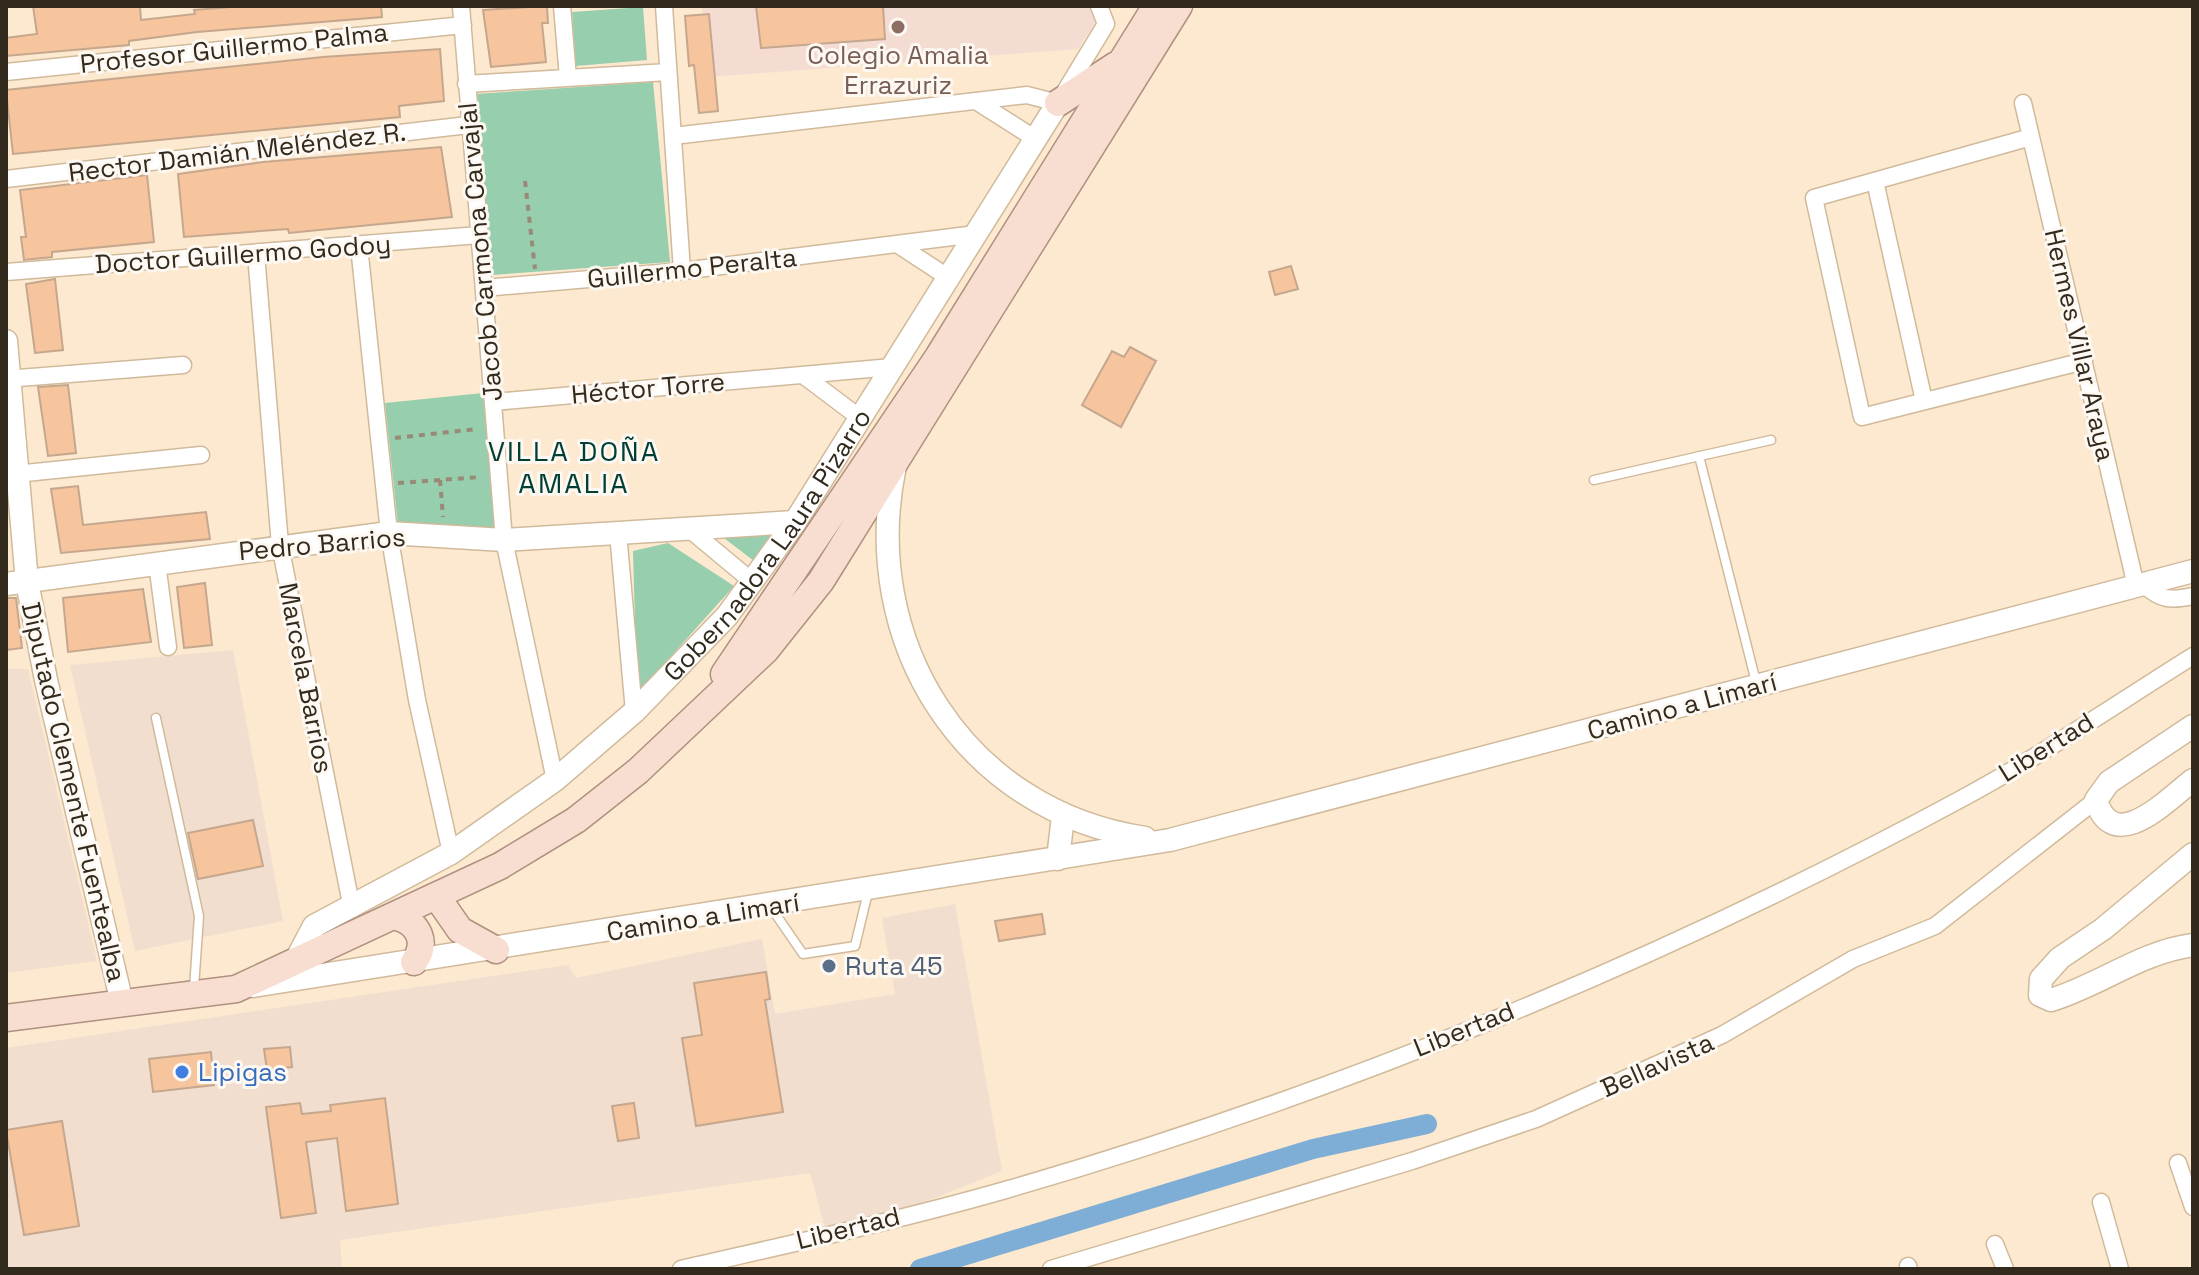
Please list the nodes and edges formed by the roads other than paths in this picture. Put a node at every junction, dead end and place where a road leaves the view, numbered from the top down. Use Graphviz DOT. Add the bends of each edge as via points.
graph roads {
  1 [pos="461,6"];
  2 [pos="562,6"];
  3 [pos="664,6"];
  4 [pos="1099,6"];
  5 [pos="1156,6"];
  6 [pos="1179,6"];
  7 [pos="463,25"];
  8 [pos="1123,60"];
  9 [pos="6,72"];
  10 [pos="668,72"];
  11 [pos="568,78"];
  12 [pos="466,84"];
  13 [pos="979,103"];
  14 [pos="1058,103"];
  15 [pos="2023,103"];
  16 [pos="468,125"];
  17 [pos="673,136"];
  18 [pos="2031,137"];
  19 [pos="1034,138"];
  20 [pos="6,179"];
  21 [pos="1875,181"];
  22 [pos="976,234"];
  23 [pos="479,235"];
  24 [pos="359,246"];
  25 [pos="900,246"];
  26 [pos="256,254"];
  27 [pos="682,271"];
  28 [pos="6,272"];
  29 [pos="949,278"];
  30 [pos="484,288"];
  31 [pos="6,341"];
  32 [pos="938,357"];
  33 [pos="2084,361"];
  34 [pos="183,365"];
  35 [pos="892,367"];
  36 [pos="803,375"];
  37 [pos="8,379"];
  38 [pos="1924,401"];
  39 [pos="494,402"];
  40 [pos="860,418"];
  41 [pos="1771,440"];
  42 [pos="201,455"];
  43 [pos="1699,456"];
  44 [pos="895,465"];
  45 [pos="12,475"];
  46 [pos="1594,480"];
  47 [pos="795,522"];
  48 [pos="688,528"];
  49 [pos="389,533"];
  50 [pos="618,533"];
  51 [pos="504,540"];
  52 [pos="280,545"];
  53 [pos="157,563"];
  54 [pos="2193,571"];
  55 [pos="16,583"];
  56 [pos="754,583"];
  57 [pos="2140,586"];
  58 [pos="2193,596"];
  59 [pos="168,647"];
  60 [pos="2193,656"];
  61 [pos="1757,686"];
  62 [pos="699,710"];
  63 [pos="634,712"];
  64 [pos="156,718"];
  65 [pos="2193,726"];
  66 [pos="555,780"];
  67 [pos="2193,780"];
  68 [pos="2096,800"];
  69 [pos="1063,816"];
  70 [pos="1170,840"];
  71 [pos="451,853"];
  72 [pos="2193,854"];
  73 [pos="1058,859"];
  74 [pos="868,890"];
  75 [pos="437,897"];
  76 [pos="769,906"];
  77 [pos="352,909"];
  78 [pos="397,917"];
  79 [pos="2193,945"];
  80 [pos="496,950"];
  81 [pos="295,962"];
  82 [pos="414,962"];
  83 [pos="236,989"];
  84 [pos="194,994"];
  85 [pos="122,1003"];
  86 [pos="6,1018"];
  87 [pos="2178,1163"];
  88 [pos="2101,1202"];
  89 [pos="2193,1207"];
  90 [pos="1995,1244"];
  91 [pos="681,1269"];
  92 [pos="1051,1269"];
  93 [pos="2005,1269"];
  94 [pos="2120,1269"];
  1 -- 7 [label="street, Jacob Carmona Carvajal"];
  2 -- 11 [label="street"];
  3 -- 10 [label="street"];
  4 -- 14 [label="street, Gobernadora Laura Pizarro" via="1106,24"];
  5 -- 8 [label="main road, Gobernadora Laura Pizarro"];
  6 -- 44 [label="main road, Gobernadora Laura Pizarro"];
  7 -- 9 [label="street, Profesor Guillermo Palma"];
  7 -- 12 [label="street, Jacob Carmona Carvajal"];
  8 -- 14 [label="main road"];
  8 -- 32 [label="main road, Gobernadora Laura Pizarro"];
  10 -- 11 [label="street"];
  10 -- 17 [label="street"];
  11 -- 12 [label="street"];
  12 -- 16 [label="street, Jacob Carmona Carvajal"];
  13 -- 14 [label="street" via="1027,95"];
  13 -- 17 [label="street"];
  13 -- 19 [label="street"];
  14 -- 19 [label="street, Gobernadora Laura Pizarro"];
  15 -- 18 [label="street, Hermes Villar Araya"];
  16 -- 20 [label="street, Rector Damián Meléndez R."];
  16 -- 23 [label="street, Jacob Carmona Carvajal"];
  17 -- 27 [label="street"];
  18 -- 21 [label="street"];
  18 -- 33 [label="street, Hermes Villar Araya"];
  19 -- 22 [label="street, Gobernadora Laura Pizarro"];
  21 -- 38 [label="street"];
  21 -- 38 [label="street" via="1814,198 1862,417"];
  22 -- 25 [label="street, Guillermo Peralta"];
  22 -- 29 [label="street, Gobernadora Laura Pizarro"];
  23 -- 24 [label="street, Doctor Guillermo Godoy"];
  23 -- 30 [label="street, Jacob Carmona Carvajal"];
  24 -- 26 [label="street, Doctor Guillermo Godoy"];
  24 -- 49 [label="street"];
  25 -- 27 [label="street, Guillermo Peralta"];
  25 -- 29 [label="street"];
  26 -- 28 [label="street, Doctor Guillermo Godoy"];
  26 -- 52 [label="street, Marcela Barrios"];
  27 -- 30 [label="street, Guillermo Peralta"];
  29 -- 35 [label="street, Gobernadora Laura Pizarro"];
  30 -- 39 [label="street, Jacob Carmona Carvajal"];
  31 -- 37 [label="street, Diputado Clemente Fuentealba"];
  32 -- 44 [label="main road"];
  32 -- 62 [label="main road, Gobernadora Laura Pizarro"];
  33 -- 38 [label="street"];
  33 -- 57 [label="street, Hermes Villar Araya"];
  34 -- 37 [label="street"];
  35 -- 36 [label="street, Héctor Torre"];
  35 -- 40 [label="street, Gobernadora Laura Pizarro"];
  36 -- 39 [label="street, Héctor Torre"];
  36 -- 40 [label="street"];
  37 -- 45 [label="street, Diputado Clemente Fuentealba"];
  39 -- 51 [label="street, Jacob Carmona Carvajal"];
  40 -- 47 [label="street, Gobernadora Laura Pizarro"];
  41 -- 43 [label="lane"];
  42 -- 45 [label="street"];
  43 -- 46 [label="lane"];
  43 -- 61 [label="lane"];
  44 -- 62 [label="main road, Gobernadora Laura Pizarro" via="821,581 775,639"];
  44 -- 69 [label="street, Camino a Limarí" via="887,515 888,576 914,664 945,718 986,764"];
  45 -- 55 [label="street, Diputado Clemente Fuentealba"];
  47 -- 48 [label="street, Pedro Barrios"];
  47 -- 56 [label="street, Gobernadora Laura Pizarro"];
  48 -- 50 [label="street, Pedro Barrios"];
  48 -- 56 [label="street"];
  49 -- 51 [label="street, Pedro Barrios"];
  49 -- 52 [label="street, Pedro Barrios"];
  49 -- 71 [label="street" via="417,700"];
  50 -- 51 [label="street, Pedro Barrios"];
  50 -- 63 [label="street"];
  51 -- 66 [label="street, Jacob Carmona Carvajal"];
  52 -- 53 [label="street, Pedro Barrios"];
  52 -- 77 [label="street, Marcela Barrios"];
  53 -- 55 [label="street, Pedro Barrios"];
  53 -- 59 [label="street"];
  54 -- 57 [label="street, Camino a Limarí"];
  55 -- 85 [label="street, Diputado Clemente Fuentealba" via="46,680"];
  56 -- 63 [label="street, Gobernadora Laura Pizarro"];
  57 -- 58 [label="street" via="2170,601"];
  57 -- 61 [label="street, Camino a Limarí"];
  60 -- 91 [label="street, Libertad" via="1965,797 1859,851 1644,953 1424,1045 1211,1124 1006,1190"];
  61 -- 70 [label="street, Camino a Limarí"];
  62 -- 75 [label="main road, Gobernadora Laura Pizarro" via="638,771 576,820"];
  63 -- 66 [label="street, Gobernadora Laura Pizarro"];
  64 -- 84 [label="lane" via="199,916"];
  65 -- 68 [label="street, Bellavista" via="2109,782"];
  66 -- 71 [label="street, Gobernadora Laura Pizarro"];
  67 -- 68 [label="street" via="2131,824 2107,821"];
  68 -- 92 [label="street, Bellavista" via="1935,926 1853,959 1722,1035 1551,1113 1412,1161"];
  69 -- 70 [label="street, Camino a Limarí" via="1119,834"];
  69 -- 73 [label="street"];
  70 -- 73 [label="street, Camino a Limarí"];
  71 -- 77 [label="street, Gobernadora Laura Pizarro"];
  72 -- 79 [label="street" via="2060,958 2041,979 2040,995 2051,1000 2067,995 2150,954"];
  73 -- 74 [label="street, Camino a Limarí"];
  74 -- 76 [label="street, Camino a Limarí"];
  74 -- 76 [label="lane" via="855,946 803,954"];
  75 -- 78 [label="main road, Gobernadora Laura Pizarro"];
  75 -- 80 [label="main road" via="460,930"];
  76 -- 80 [label="street, Camino a Limarí"];
  77 -- 81 [label="street, Gobernadora Laura Pizarro" via="314,926"];
  78 -- 81 [label="main road, Gobernadora Laura Pizarro"];
  78 -- 82 [label="main road" via="414,925 420,937"];
  80 -- 82 [label="street, Camino a Limarí"];
  81 -- 83 [label="main road, Gobernadora Laura Pizarro"];
  82 -- 83 [label="street, Camino a Limarí"];
  83 -- 84 [label="main road, Gobernadora Laura Pizarro"];
  84 -- 85 [label="main road, Gobernadora Laura Pizarro"];
  85 -- 86 [label="main road, Gobernadora Laura Pizarro"];
  87 -- 89 [label="street"];
  88 -- 94 [label="street"];
  90 -- 93 [label="street"];
}
